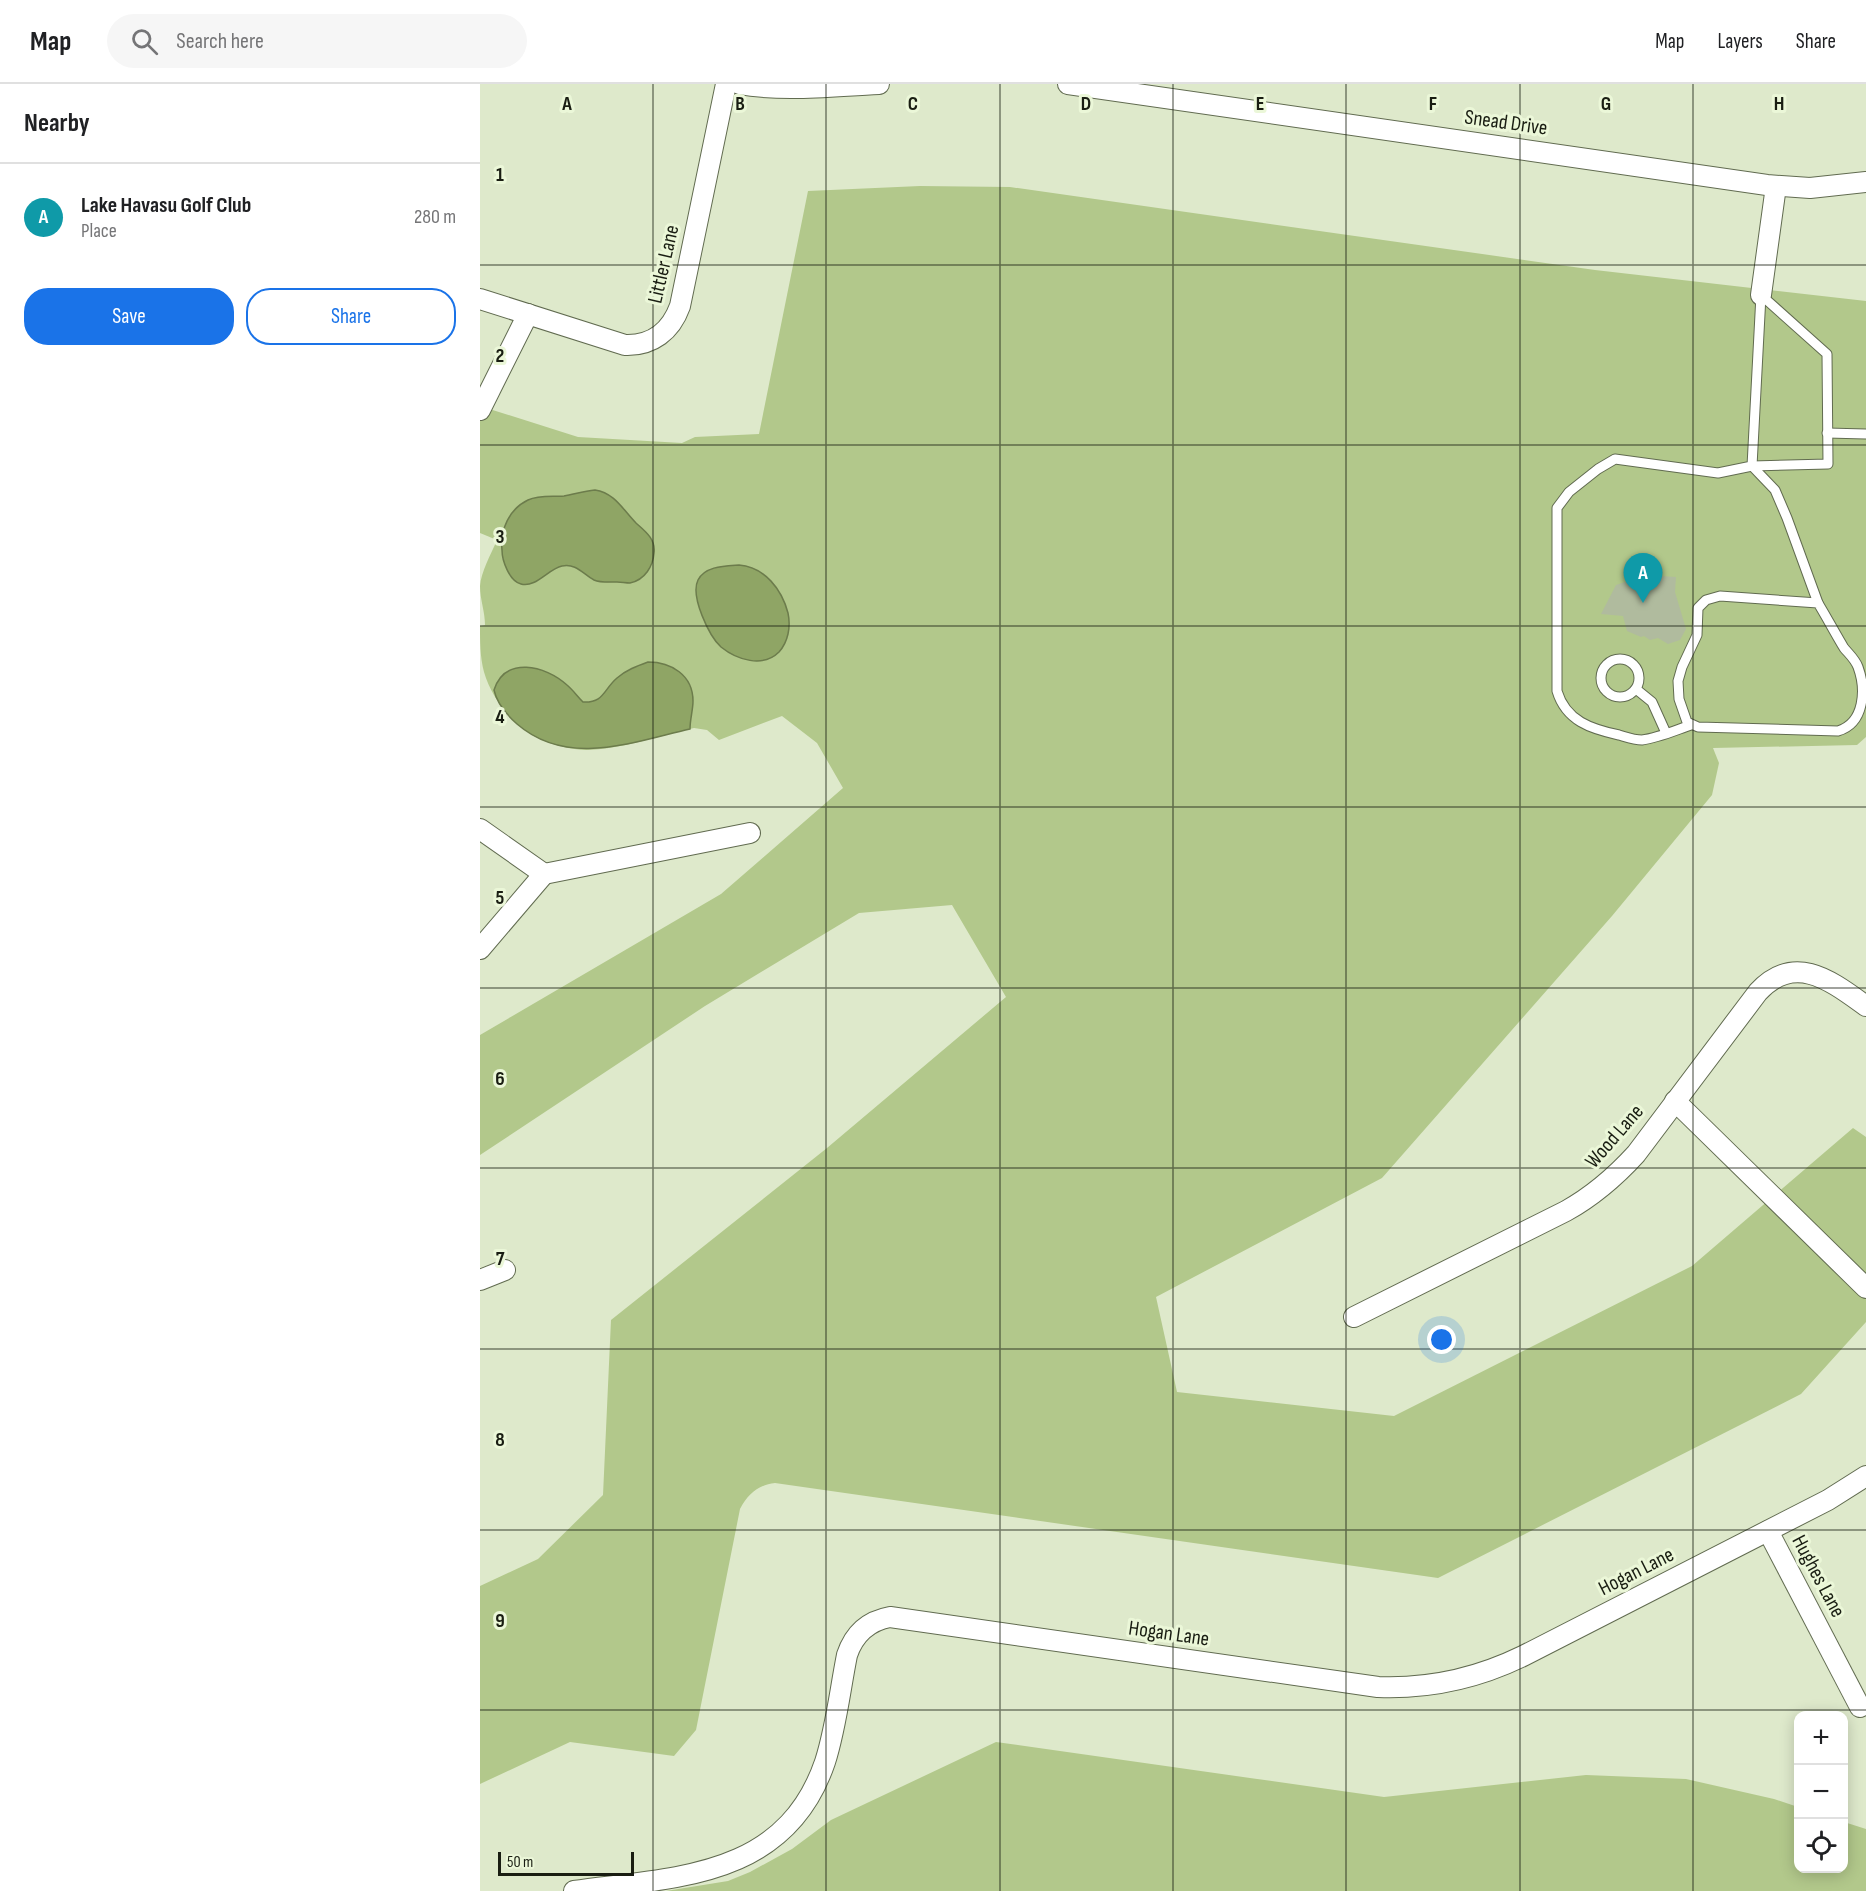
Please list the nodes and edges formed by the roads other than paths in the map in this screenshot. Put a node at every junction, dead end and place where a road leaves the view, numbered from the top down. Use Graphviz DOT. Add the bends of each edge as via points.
graph roads {
  1 [pos="726,84"];
  2 [pos="739,84"];
  3 [pos="879,84"];
  4 [pos="1068,84"];
  5 [pos="1866,182"];
  6 [pos="1776,186"];
  7 [pos="1761,295"];
  8 [pos="480,299"];
  9 [pos="528,314"];
  10 [pos="480,410"];
  11 [pos="1827,433"];
  12 [pos="1866,434"];
  13 [pos="1752,466"];
  14 [pos="1818,603"];
  15 [pos="1863,677"];
  16 [pos="1636,689"];
  17 [pos="1863,709"];
  18 [pos="1692,725"];
  19 [pos="1666,733"];
  20 [pos="480,829"];
  21 [pos="750,833"];
  22 [pos="544,874"];
  23 [pos="480,949"];
  24 [pos="1866,1006"];
  25 [pos="1675,1101"];
  26 [pos="505,1270"];
  27 [pos="480,1280"];
  28 [pos="1866,1288"];
  29 [pos="1354,1317"];
  30 [pos="1866,1476"];
  31 [pos="1768,1531"];
  32 [pos="1860,1707"];
  33 [pos="574,1891"];
  1 -- 9 [label="street, Littler Lane" via="681,302 668,328 646,342 625,345"];
  2 -- 3 [label="street" via="801,88"];
  4 -- 6 [label="street, Snead Drive"];
  5 -- 6 [label="street, Snead Drive" via="1810,188"];
  6 -- 7 [label="street"];
  7 -- 11 [label="lane" via="1827,354"];
  7 -- 13 [label="lane"];
  8 -- 9 [label="street, Littler Lane"];
  9 -- 10 [label="street"];
  11 -- 12 [label="lane"];
  11 -- 13 [label="lane" via="1828,464"];
  13 -- 14 [label="lane" via="1775,490"];
  13 -- 19 [label="lane" via="1718,473 1615,459 1569,492 1557,508 1560,700 1575,719 1596,730 1639,740"];
  14 -- 15 [label="lane"];
  14 -- 18 [label="lane" via="1720,596 1701,604 1696,615 1697,635 1678,681 1684,718"];
  15 -- 17 [label="lane"];
  16 -- 16 [label="lane" via="1639,674 1631,662 1617,659 1604,667 1602,682 1610,694 1624,697"];
  16 -- 19 [label="lane" via="1653,702"];
  17 -- 18 [label="lane" via="1838,731"];
  18 -- 19 [label="lane"];
  20 -- 22 [label="street"];
  21 -- 22 [label="street"];
  22 -- 23 [label="street"];
  24 -- 25 [label="street, Wood Lane" via="1823,977 1804,973 1781,976 1758,992"];
  25 -- 28 [label="street"];
  25 -- 29 [label="street, Wood Lane" via="1624,1167 1582,1202"];
  26 -- 27 [label="street"];
  30 -- 31 [label="street, Hogan Lane"];
  31 -- 32 [label="street, Hughes Lane"];
  31 -- 33 [label="street, Hogan Lane" via="1504,1666 1463,1680 1420,1687 1377,1687 890,1617 882,1619 864,1628 851,1643 822,1770 805,1802 777,1834 742,1858 715,1869"];
}
